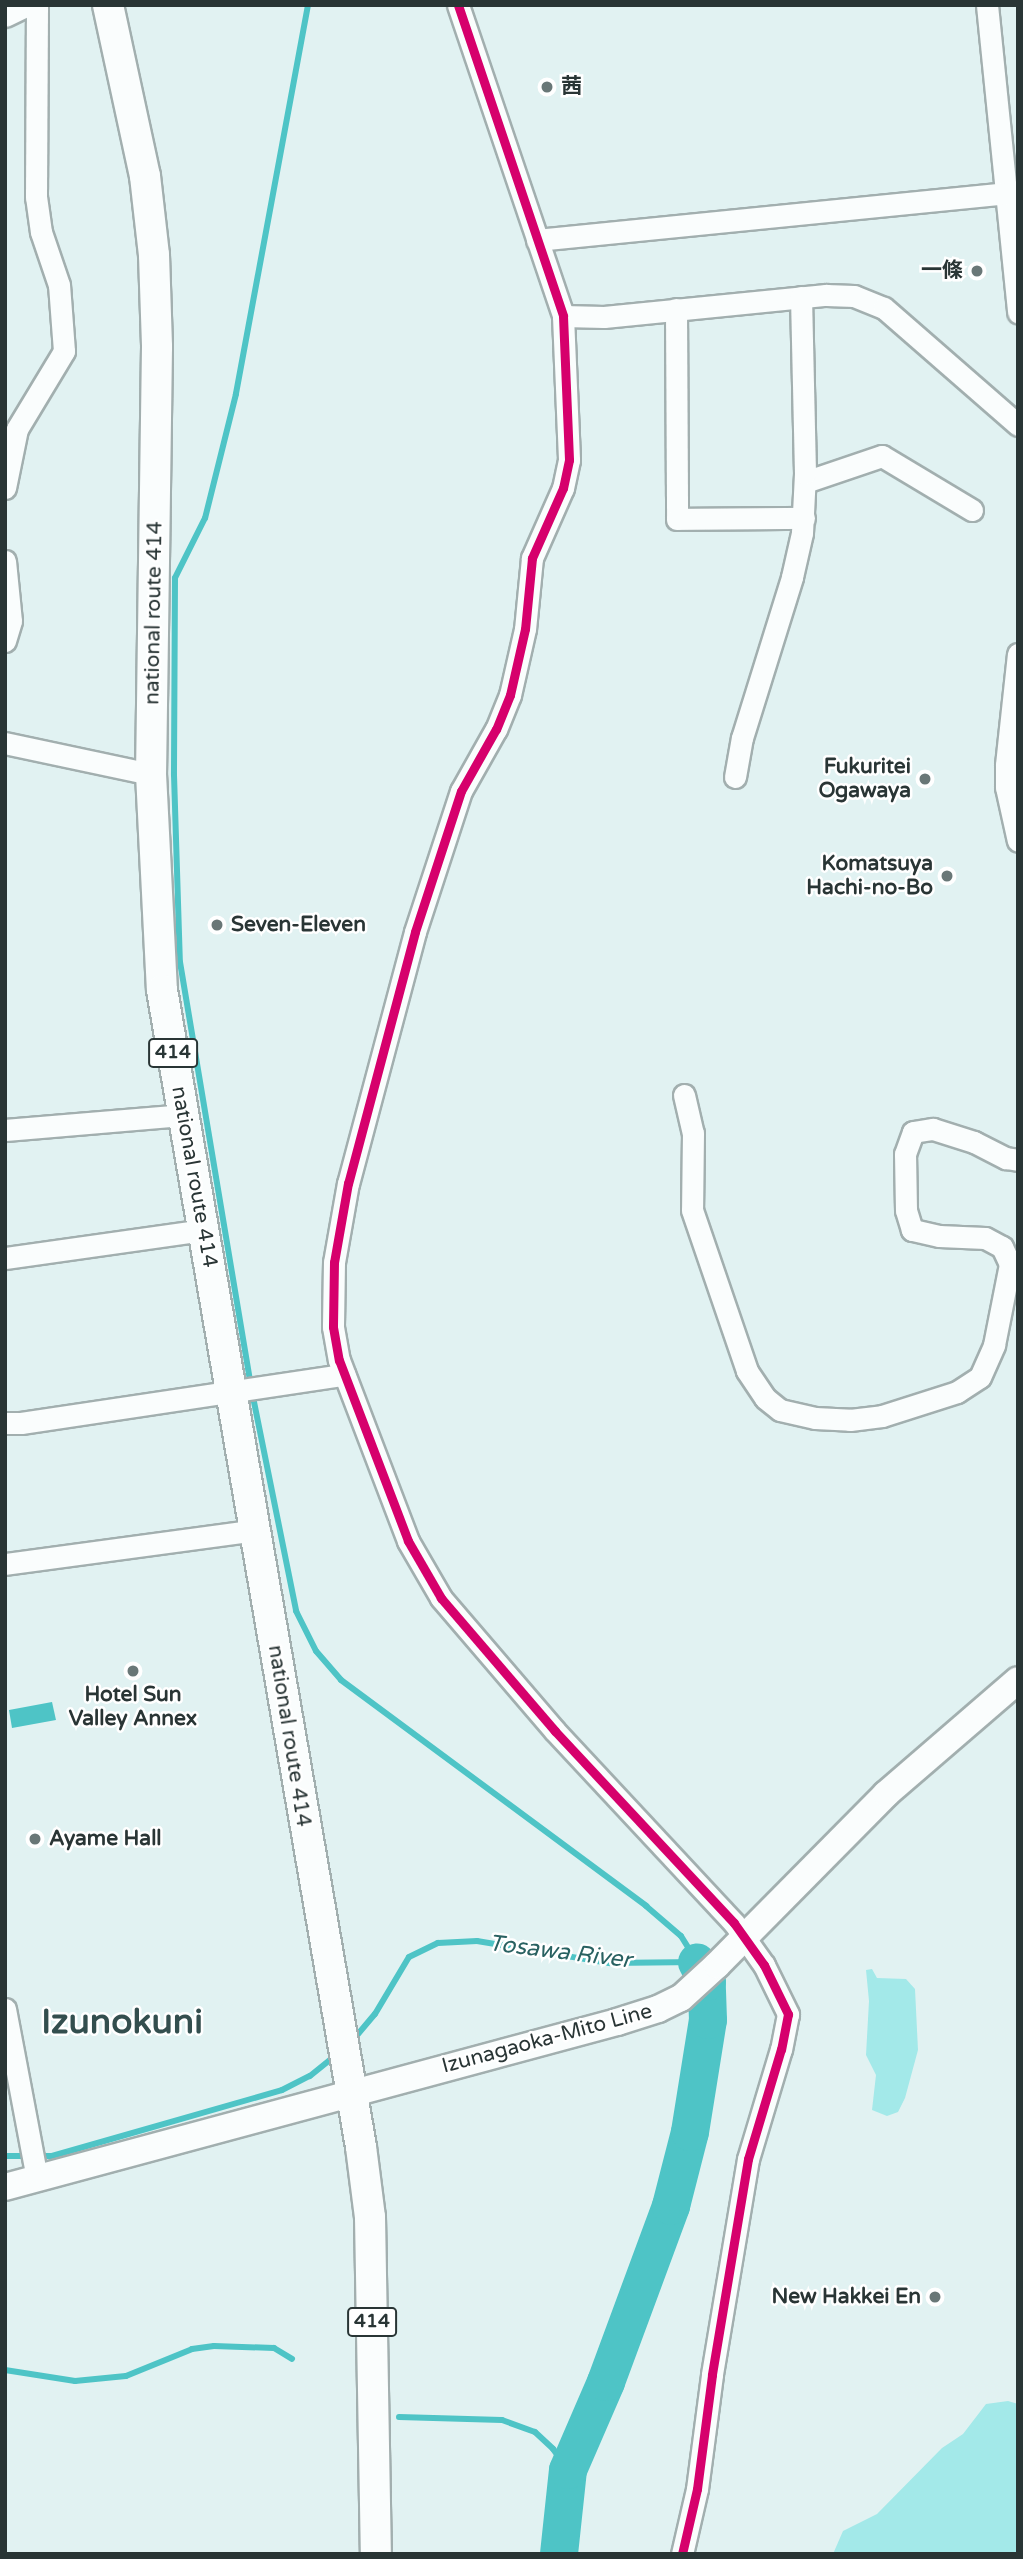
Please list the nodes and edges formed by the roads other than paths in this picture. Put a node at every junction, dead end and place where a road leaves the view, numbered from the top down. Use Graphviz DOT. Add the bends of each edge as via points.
graph roads {
  1 [pos="28,5"];
  2 [pos="37,5"];
  3 [pos="108,5"];
  4 [pos="458,5"];
  5 [pos="987,5"];
  6 [pos="5,16"];
  7 [pos="1011,193"];
  8 [pos="537,240"];
  9 [pos="801,297"];
  10 [pos="676,309"];
  11 [pos="1018,312"];
  12 [pos="563,316"];
  13 [pos="1018,425"];
  14 [pos="805,482"];
  15 [pos="5,488"];
  16 [pos="972,510"];
  17 [pos="804,518"];
  18 [pos="5,561"];
  19 [pos="5,641"];
  20 [pos="1018,654"];
  21 [pos="5,743"];
  22 [pos="151,774"];
  23 [pos="735,776"];
  24 [pos="1018,841"];
  25 [pos="684,1095"];
  26 [pos="183,1115"];
  27 [pos="5,1130"];
  28 [pos="1018,1160"];
  29 [pos="203,1230"];
  30 [pos="5,1258"];
  31 [pos="344,1375"];
  32 [pos="234,1392"];
  33 [pos="5,1423"];
  34 [pos="254,1530"];
  35 [pos="5,1564"];
  36 [pos="1018,1680"];
  37 [pos="744,1936"];
  38 [pos="5,2009"];
  39 [pos="352,2091"];
  40 [pos="37,2179"];
  41 [pos="5,2187"];
  42 [pos="376,2554"];
  43 [pos="682,2554"];
  1 -- 6 [label="street"];
  2 -- 15 [label="street" via="36,197 41,232 59,285 64,351 17,429"];
  3 -- 22 [label="highway, national route 414 / 414" via="145,176 154,255 158,347"];
  4 -- 8 [label="street"];
  5 -- 7 [label="street"];
  7 -- 8 [label="street"];
  7 -- 11 [label="street"];
  8 -- 12 [label="street"];
  9 -- 10 [label="street"];
  9 -- 13 [label="street" via="854,296 884,308"];
  9 -- 14 [label="street"];
  10 -- 12 [label="street" via="604,317"];
  10 -- 17 [label="street" via="677,519"];
  12 -- 31 [label="street" via="567,477 532,558 525,629 510,695 461,791 435,866 348,1183 331,1294"];
  14 -- 16 [label="street" via="882,456"];
  14 -- 17 [label="street"];
  17 -- 23 [label="street" via="792,577 742,738"];
  18 -- 19 [label="street" via="11,621"];
  20 -- 24 [label="street" via="1006,787"];
  21 -- 22 [label="street"];
  22 -- 26 [label="highway, national route 414 / 414" via="162,990"];
  25 -- 28 [label="street" via="693,1133 692,1210 747,1371 765,1398 780,1410 815,1418 882,1416 945,1396 980,1377 994,1345 1010,1264 1002,1247 985,1238 912,1230 906,1210 905,1154 913,1132 933,1129"];
  26 -- 27 [label="street"];
  26 -- 29 [label="highway, national route 414 / 414"];
  29 -- 30 [label="street"];
  29 -- 32 [label="highway, national route 414 / 414"];
  31 -- 32 [label="street"];
  31 -- 37 [label="street" via="408,1541 441,1598 555,1731"];
  32 -- 33 [label="street"];
  32 -- 34 [label="highway, national route 414 / 414"];
  34 -- 35 [label="street"];
  34 -- 39 [label="highway, national route 414 / 414"];
  36 -- 37 [label="main road, Izunagaoka-Mito Line" via="886,1794"];
  37 -- 39 [label="main road, Izunagaoka-Mito Line" via="695,1987 658,2009"];
  37 -- 43 [label="street" via="781,1995 787,2028 748,2159 697,2489"];
  38 -- 40 [label="street"];
  39 -- 40 [label="main road, Izunagaoka-Mito Line"];
  39 -- 42 [label="highway, 414" via="370,2217"];
  40 -- 41 [label="main road, Izunagaoka-Mito Line"];
}
